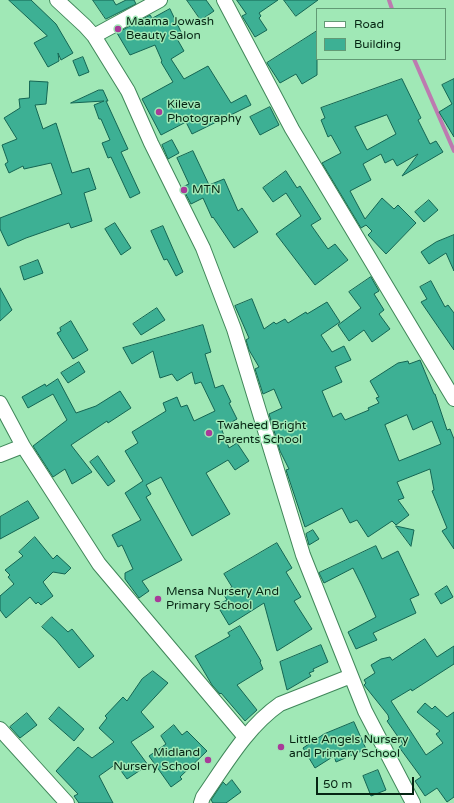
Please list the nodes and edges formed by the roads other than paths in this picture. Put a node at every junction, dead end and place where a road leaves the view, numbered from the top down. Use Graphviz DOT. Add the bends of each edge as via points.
graph roads {
  1 [pos="57,0"];
  2 [pos="160,0"];
  3 [pos="224,0"];
  4 [pos="94,36"];
  5 [pos="454,399"];
  6 [pos="0,403"];
  7 [pos="23,446"];
  8 [pos="0,455"];
  9 [pos="351,676"];
  10 [pos="0,729"];
  11 [pos="245,737"];
  12 [pos="66,803"];
  13 [pos="201,803"];
  14 [pos="413,803"];
  1 -- 4 [label="street"];
  2 -- 4 [label="street"];
  3 -- 5 [label="street" via="292,129"];
  4 -- 9 [label="street" via="128,91 203,248 234,329 303,555"];
  6 -- 7 [label="street"];
  7 -- 8 [label="street"];
  7 -- 11 [label="street" via="99,564"];
  9 -- 11 [label="street" via="280,704 269,711"];
  9 -- 14 [label="street" via="365,711"];
  10 -- 12 [label="street"];
  11 -- 13 [label="street"];
}
